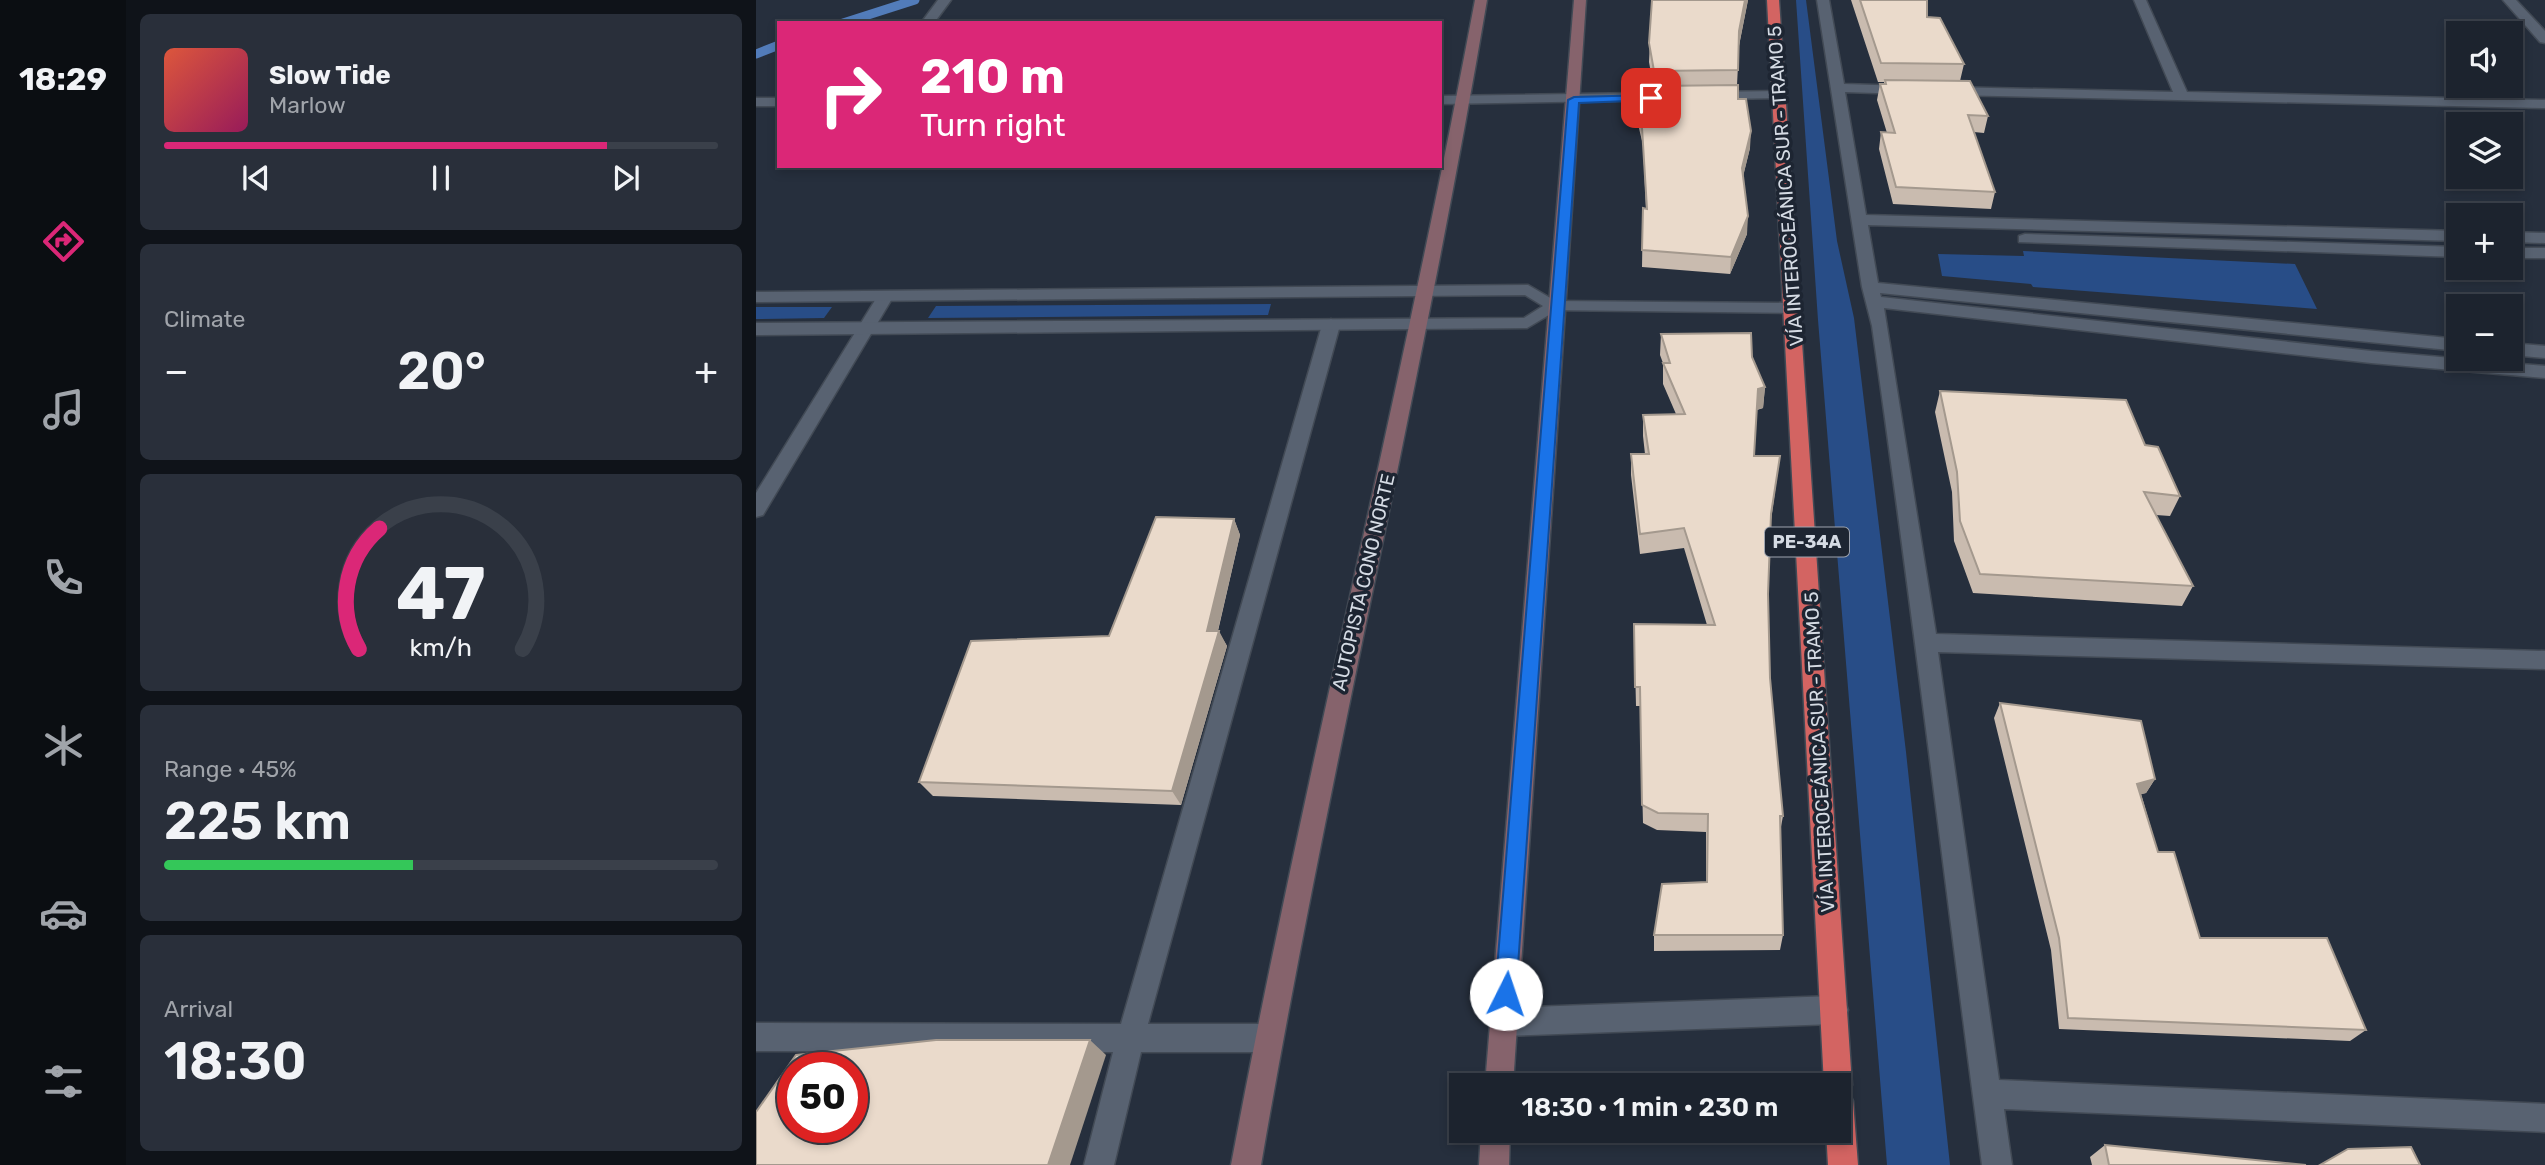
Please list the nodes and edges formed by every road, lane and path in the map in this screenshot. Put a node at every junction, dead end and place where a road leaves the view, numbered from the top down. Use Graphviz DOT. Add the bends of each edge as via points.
graph roads {
  1 [pos="945,0"];
  2 [pos="1481,0"];
  3 [pos="1580,0"];
  4 [pos="1773,0"];
  5 [pos="1823,0"];
  6 [pos="2140,0"];
  7 [pos="2509,0"];
  8 [pos="929,21"];
  9 [pos="2545,39"];
  10 [pos="1839,88"];
  11 [pos="1779,95"];
  12 [pos="2183,98"];
  13 [pos="1442,100"];
  14 [pos="1465,100"];
  15 [pos="1574,100"];
  16 [pos="756,102"];
  17 [pos="777,102"];
  18 [pos="2545,104"];
  19 [pos="1860,226"];
  20 [pos="2446,236"];
  21 [pos="2523,237"];
  22 [pos="2545,238"];
  23 [pos="2446,252"];
  24 [pos="2523,253"];
  25 [pos="2545,253"];
  26 [pos="1426,291"];
  27 [pos="1873,294"];
  28 [pos="756,297"];
  29 [pos="885,297"];
  30 [pos="1556,306"];
  31 [pos="1793,308"];
  32 [pos="1422,323"];
  33 [pos="1331,326"];
  34 [pos="756,329"];
  35 [pos="865,329"];
  36 [pos="2446,344"];
  37 [pos="2523,350"];
  38 [pos="2545,352"];
  39 [pos="2545,372"];
  40 [pos="756,510"];
  41 [pos="1926,643"];
  42 [pos="2545,660"];
  43 [pos="1834,1010"];
  44 [pos="1504,1022"];
  45 [pos="756,1037"];
  46 [pos="1131,1037"];
  47 [pos="1268,1038"];
  48 [pos="1500,1073"];
  49 [pos="1837,1073"];
  50 [pos="1989,1094"];
  51 [pos="2545,1118"];
  52 [pos="1495,1143"];
  53 [pos="1842,1143"];
  54 [pos="1099,1165"];
  55 [pos="1246,1165"];
  56 [pos="1494,1165"];
  57 [pos="1843,1165"];
  58 [pos="1997,1165"];
  1 -- 8 [label="street"];
  2 -- 14 [label="main road, AUTOPISTA CONO NORTE"];
  3 -- 15 [label="main road"];
  4 -- 11 [label="highway, VÍA INTEROCEÁNICA SUR - TRAMO 5 / PE-34A"];
  5 -- 10 [label="street"];
  6 -- 12 [label="street"];
  7 -- 9 [label="street"];
  10 -- 12 [label="street"];
  10 -- 19 [label="street"];
  11 -- 15 [label="street"];
  11 -- 31 [label="highway, VÍA INTEROCEÁNICA SUR - TRAMO 5 / PE-34A"];
  12 -- 18 [label="street"];
  13 -- 14 [label="street"];
  14 -- 15 [label="street"];
  14 -- 26 [label="main road, AUTOPISTA CONO NORTE"];
  15 -- 30 [label="main road"];
  16 -- 17 [label="street"];
  19 -- 20 [label="street"];
  19 -- 23 [label="street" via="2284,249"];
  19 -- 27 [label="street"];
  21 -- 22 [label="street"];
  24 -- 25 [label="street"];
  26 -- 29 [label="street"];
  26 -- 30 [label="street" via="1528,290"];
  26 -- 32 [label="main road, AUTOPISTA CONO NORTE"];
  27 -- 36 [label="street"];
  27 -- 39 [label="street" via="2371,357"];
  27 -- 41 [label="street"];
  28 -- 29 [label="street"];
  29 -- 35 [label="street"];
  30 -- 31 [label="street"];
  30 -- 32 [label="street" via="1527,323"];
  30 -- 44 [label="main road"];
  31 -- 43 [label="highway, VÍA INTEROCEÁNICA SUR - TRAMO 5 / PE-34A"];
  32 -- 33 [label="street"];
  32 -- 47 [label="main road, AUTOPISTA CONO NORTE" via="1348,648"];
  33 -- 35 [label="street"];
  33 -- 46 [label="street"];
  34 -- 35 [label="street"];
  35 -- 40 [label="street"];
  37 -- 38 [label="street"];
  41 -- 42 [label="street"];
  41 -- 50 [label="street"];
  43 -- 44 [label="street"];
  43 -- 49 [label="highway, VÍA INTEROCEÁNICA SUR - TRAMO 5 / PE-34A"];
  44 -- 48 [label="main road"];
  45 -- 46 [label="street"];
  46 -- 47 [label="street"];
  46 -- 54 [label="street"];
  47 -- 55 [label="main road, AUTOPISTA CONO NORTE"];
  50 -- 51 [label="street"];
  50 -- 58 [label="street"];
  52 -- 56 [label="main road"];
  53 -- 57 [label="highway"];
}
